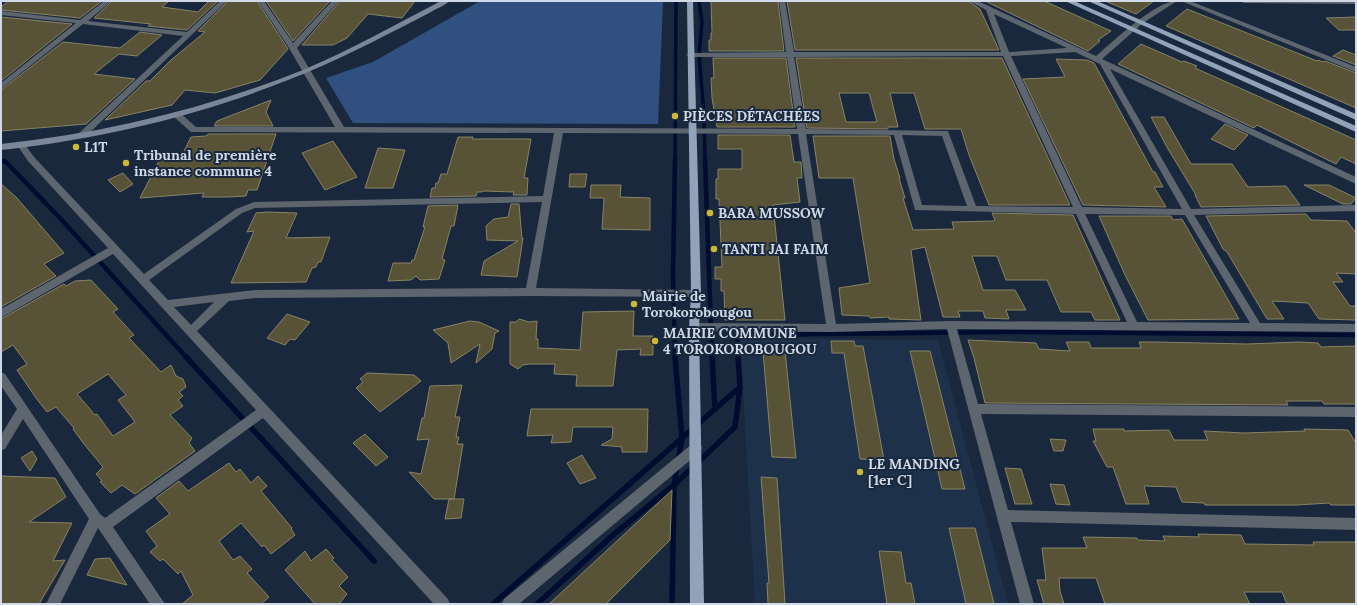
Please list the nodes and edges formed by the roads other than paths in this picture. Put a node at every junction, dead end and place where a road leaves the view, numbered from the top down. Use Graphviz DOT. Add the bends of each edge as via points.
graph roads {
  1 [pos="108,1"];
  2 [pos="224,1"];
  3 [pos="261,1"];
  4 [pos="336,1"];
  5 [pos="446,1"];
  6 [pos="690,1"];
  7 [pos="782,1"];
  8 [pos="972,1"];
  9 [pos="1068,1"];
  10 [pos="1091,1"];
  11 [pos="1174,1"];
  12 [pos="1184,1"];
  13 [pos="1244,1"];
  14 [pos="1283,2"];
  15 [pos="1356,2"];
  16 [pos="988,9"];
  17 [pos="1,13"];
  18 [pos="82,22"];
  19 [pos="1141,22"];
  20 [pos="1133,30"];
  21 [pos="189,34"];
  22 [pos="293,48"];
  23 [pos="1077,50"];
  24 [pos="790,54"];
  25 [pos="1006,54"];
  26 [pos="690,55"];
  27 [pos="1100,61"];
  28 [pos="1356,70"];
  29 [pos="307,71"];
  30 [pos="1,86"];
  31 [pos="177,114"];
  32 [pos="1356,117"];
  33 [pos="1356,129"];
  34 [pos="341,130"];
  35 [pos="559,130"];
  36 [pos="691,130"];
  37 [pos="802,132"];
  38 [pos="897,132"];
  39 [pos="81,136"];
  40 [pos="21,145"];
  41 [pos="1,147"];
  42 [pos="1356,181"];
  43 [pos="547,199"];
  44 [pos="972,208"];
  45 [pos="1356,208"];
  46 [pos="1079,210"];
  47 [pos="1188,212"];
  48 [pos="114,250"];
  49 [pos="143,280"];
  50 [pos="530,292"];
  51 [pos="696,294"];
  52 [pos="226,297"];
  53 [pos="166,304"];
  54 [pos="1,314"];
  55 [pos="951,325"];
  56 [pos="694,327"];
  57 [pos="1134,327"];
  58 [pos="832,328"];
  59 [pos="1258,328"];
  60 [pos="1356,328"];
  61 [pos="191,331"];
  62 [pos="1,377"];
  63 [pos="23,409"];
  64 [pos="974,409"];
  65 [pos="264,411"];
  66 [pos="1356,412"];
  67 [pos="1,444"];
  68 [pos="696,448"];
  69 [pos="1003,516"];
  70 [pos="100,522"];
  71 [pos="1356,524"];
  72 [pos="53,604"];
  73 [pos="158,604"];
  74 [pos="443,604"];
  75 [pos="509,604"];
  76 [pos="697,604"];
  77 [pos="1027,604"];
  1 -- 18 [label="street"];
  2 -- 21 [label="street"];
  3 -- 22 [label="street"];
  4 -- 22 [label="street"];
  5 -- 29 [label="main road"];
  6 -- 26 [label="main road"];
  7 -- 24 [label="street"];
  8 -- 16 [label="street"];
  9 -- 20 [label="main road"];
  10 -- 19 [label="main road"];
  11 -- 19 [label="street"];
  12 -- 28 [label="street"];
  13 -- 14 [label="street"];
  14 -- 15 [label="street"];
  16 -- 23 [label="street"];
  16 -- 25 [label="street"];
  17 -- 18 [label="street"];
  18 -- 21 [label="street"];
  18 -- 30 [label="street"];
  19 -- 20 [label="street"];
  19 -- 32 [label="main road"];
  20 -- 27 [label="street"];
  20 -- 33 [label="main road"];
  21 -- 39 [label="street"];
  22 -- 29 [label="street"];
  23 -- 25 [label="street"];
  23 -- 27 [label="street"];
  24 -- 25 [label="street"];
  24 -- 26 [label="street"];
  24 -- 37 [label="street"];
  25 -- 46 [label="street"];
  26 -- 36 [label="main road"];
  27 -- 42 [label="street"];
  27 -- 47 [label="street"];
  29 -- 31 [label="main road" via="248,94"];
  29 -- 34 [label="street"];
  31 -- 34 [label="street" via="194,130"];
  31 -- 39 [label="main road"];
  34 -- 35 [label="street"];
  35 -- 36 [label="street"];
  35 -- 43 [label="street"];
  36 -- 37 [label="street"];
  36 -- 51 [label="main road"];
  37 -- 38 [label="street"];
  37 -- 58 [label="street"];
  38 -- 44 [label="street" via="945,133"];
  38 -- 44 [label="street" via="918,208"];
  39 -- 40 [label="main road"];
  40 -- 41 [label="main road"];
  40 -- 48 [label="street" via="30,160"];
  43 -- 49 [label="street" via="254,205 239,211"];
  43 -- 50 [label="street"];
  44 -- 46 [label="street"];
  45 -- 47 [label="street"];
  46 -- 47 [label="street"];
  46 -- 57 [label="street"];
  47 -- 59 [label="street"];
  48 -- 49 [label="street"];
  48 -- 54 [label="street"];
  49 -- 53 [label="street"];
  50 -- 51 [label="street"];
  50 -- 52 [label="street" via="256,294"];
  51 -- 56 [label="main road"];
  52 -- 53 [label="street"];
  52 -- 61 [label="street"];
  53 -- 61 [label="street"];
  55 -- 57 [label="street"];
  55 -- 58 [label="street"];
  55 -- 64 [label="street"];
  56 -- 58 [label="street"];
  56 -- 68 [label="main road"];
  57 -- 59 [label="street"];
  59 -- 60 [label="street"];
  61 -- 65 [label="street"];
  62 -- 63 [label="street"];
  63 -- 67 [label="street"];
  63 -- 70 [label="street"];
  64 -- 66 [label="street"];
  64 -- 69 [label="street"];
  65 -- 70 [label="street"];
  65 -- 74 [label="street"];
  68 -- 75 [label="street"];
  68 -- 76 [label="main road"];
  69 -- 71 [label="street"];
  69 -- 77 [label="street"];
  70 -- 72 [label="street"];
  70 -- 73 [label="street"];
}
